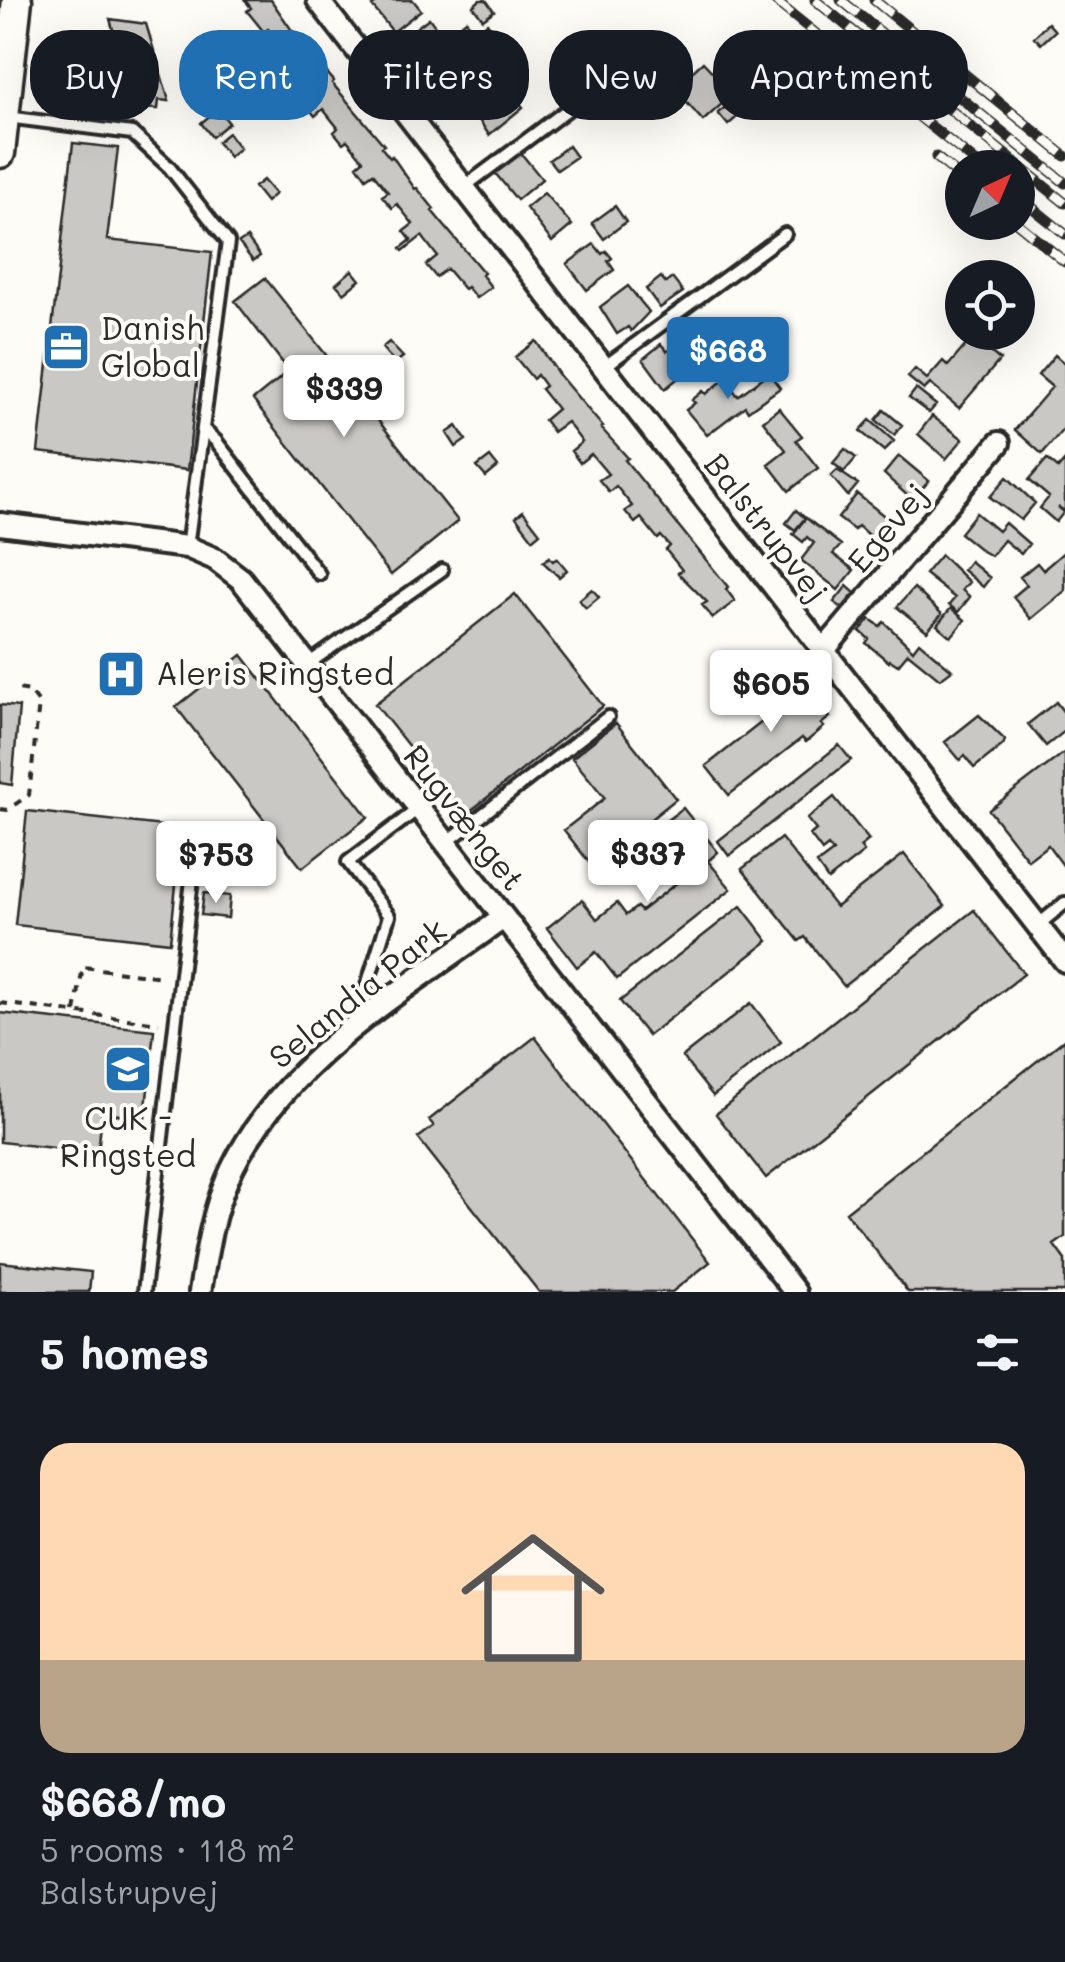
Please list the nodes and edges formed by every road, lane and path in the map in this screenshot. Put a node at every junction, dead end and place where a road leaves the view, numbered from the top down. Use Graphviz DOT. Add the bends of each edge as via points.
graph roads {
  1 [pos="18,0"];
  2 [pos="318,0"];
  3 [pos="4,117"];
  4 [pos="554,120"];
  5 [pos="0,153"];
  6 [pos="464,188"];
  7 [pos="784,234"];
  8 [pos="603,368"];
  9 [pos="203,429"];
  10 [pos="999,444"];
  11 [pos="0,524"];
  12 [pos="186,547"];
  13 [pos="442,570"];
  14 [pos="319,574"];
  15 [pos="824,650"];
  16 [pos="307,664"];
  17 [pos="18,689"];
  18 [pos="608,717"];
  19 [pos="0,809"];
  20 [pos="418,809"];
  21 [pos="231,840"];
  22 [pos="446,844"];
  23 [pos="1065,903"];
  24 [pos="502,918"];
  25 [pos="1037,926"];
  26 [pos="1065,962"];
  27 [pos="180,980"];
  28 [pos="0,1003"];
  29 [pos="76,1012"];
  30 [pos="358,1017"];
  31 [pos="175,1025"];
  32 [pos="144,1292"];
  33 [pos="200,1292"];
  34 [pos="795,1292"];
  1 -- 3 [label="street"];
  2 -- 6 [label="street, Balstrupvej"];
  3 -- 5 [label="street"];
  3 -- 9 [label="lane" via="132,133 169,167 228,242"];
  4 -- 6 [label="lane"];
  6 -- 8 [label="street, Balstrupvej"];
  7 -- 8 [label="lane"];
  8 -- 15 [label="street, Balstrupvej"];
  9 -- 12 [label="lane"];
  9 -- 14 [label="lane"];
  10 -- 15 [label="street, Egevej"];
  11 -- 12 [label="street, Rugvænget"];
  12 -- 16 [label="street, Rugvænget" via="215,558 241,579"];
  13 -- 16 [label="lane"];
  15 -- 25 [label="street, Balstrupvej"];
  16 -- 20 [label="street, Rugvænget"];
  17 -- 19 [label="path" via="39,703 28,795"];
  18 -- 22 [label="lane"];
  20 -- 22 [label="street, Rugvænget"];
  20 -- 30 [label="lane" via="348,862 389,916"];
  21 -- 27 [label="lane" via="193,872"];
  22 -- 24 [label="street, Rugvænget"];
  23 -- 25 [label="lane"];
  24 -- 33 [label="street, Selandia Park" via="349,1033 276,1100 226,1181"];
  24 -- 34 [label="street, Rugvænget"];
  25 -- 26 [label="street, Balstrupvej"];
  27 -- 29 [label="path" via="83,967"];
  27 -- 31 [label="lane"];
  28 -- 29 [label="path"];
  29 -- 31 [label="path"];
  31 -- 32 [label="lane"];
}
